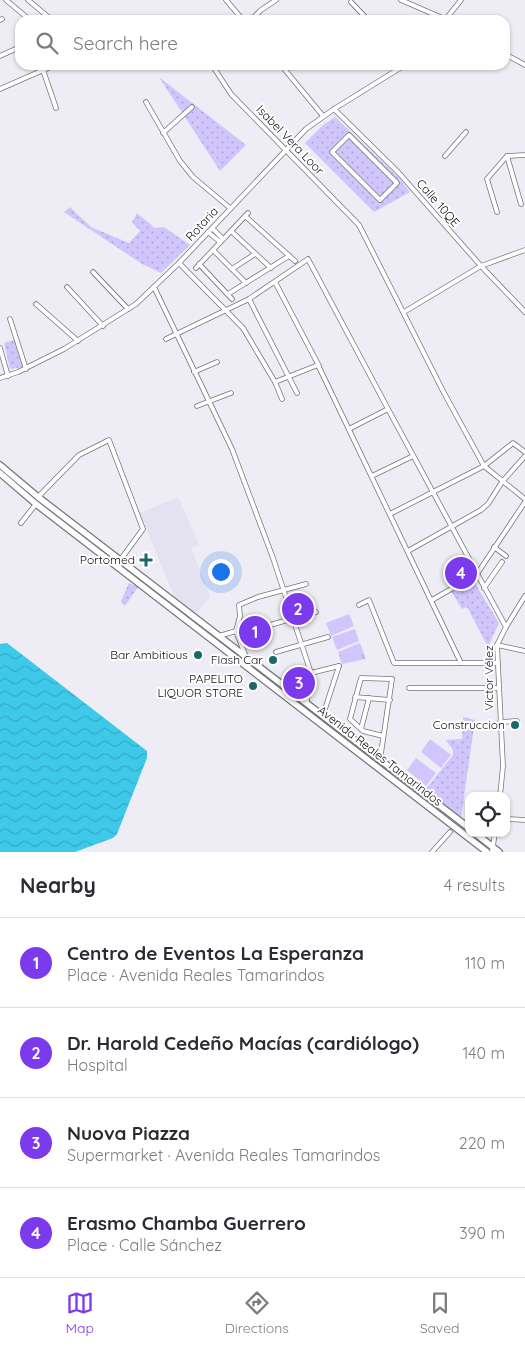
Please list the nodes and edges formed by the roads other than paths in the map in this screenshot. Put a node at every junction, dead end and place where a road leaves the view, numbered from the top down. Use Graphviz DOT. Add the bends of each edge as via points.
graph roads {
  1 [pos="6,0"];
  2 [pos="28,0"];
  3 [pos="226,0"];
  4 [pos="276,0"];
  5 [pos="461,0"];
  6 [pos="404,1"];
  7 [pos="351,2"];
  8 [pos="24,15"];
  9 [pos="46,15"];
  10 [pos="239,15"];
  11 [pos="256,15"];
  12 [pos="363,15"];
  13 [pos="435,15"];
  14 [pos="450,15"];
  15 [pos="15,50"];
  16 [pos="0,56"];
  17 [pos="510,57"];
  18 [pos="525,65"];
  19 [pos="43,70"];
  20 [pos="215,70"];
  21 [pos="284,70"];
  22 [pos="397,70"];
  23 [pos="0,89"];
  24 [pos="146,102"];
  25 [pos="192,107"];
  26 [pos="56,108"];
  27 [pos="334,109"];
  28 [pos="323,116"];
  29 [pos="466,132"];
  30 [pos="163,134"];
  31 [pos="285,149"];
  32 [pos="332,152"];
  33 [pos="525,155"];
  34 [pos="445,156"];
  35 [pos="506,156"];
  36 [pos="521,204"];
  37 [pos="230,208"];
  38 [pos="497,212"];
  39 [pos="210,230"];
  40 [pos="231,231"];
  41 [pos="221,241"];
  42 [pos="213,250"];
  43 [pos="525,250"];
  44 [pos="255,254"];
  45 [pos="290,256"];
  46 [pos="295,260"];
  47 [pos="179,263"];
  48 [pos="481,266"];
  49 [pos="271,268"];
  50 [pos="232,269"];
  51 [pos="94,272"];
  52 [pos="275,282"];
  53 [pos="246,283"];
  54 [pos="67,287"];
  55 [pos="154,287"];
  56 [pos="228,294"];
  57 [pos="232,298"];
  58 [pos="249,299"];
  59 [pos="36,304"];
  60 [pos="128,309"];
  61 [pos="524,309"];
  62 [pos="226,310"];
  63 [pos="404,312"];
  64 [pos="10,319"];
  65 [pos="104,326"];
  66 [pos="176,334"];
  67 [pos="166,339"];
  68 [pos="78,341"];
  69 [pos="0,348"];
  70 [pos="217,362"];
  71 [pos="318,365"];
  72 [pos="26,369"];
  73 [pos="194,372"];
  74 [pos="8,376"];
  75 [pos="290,376"];
  76 [pos="0,378"];
  77 [pos="275,382"];
  78 [pos="231,393"];
  79 [pos="297,393"];
  80 [pos="282,399"];
  81 [pos="209,401"];
  82 [pos="196,406"];
  83 [pos="388,409"];
  84 [pos="349,429"];
  85 [pos="525,452"];
  86 [pos="413,456"];
  87 [pos="525,456"];
  88 [pos="0,465"];
  89 [pos="484,466"];
  90 [pos="3,473"];
  91 [pos="372,476"];
  92 [pos="502,482"];
  93 [pos="433,493"];
  94 [pos="38,496"];
  95 [pos="525,500"];
  96 [pos="36,504"];
  97 [pos="390,514"];
  98 [pos="21,523"];
  99 [pos="452,528"];
  100 [pos="494,547"];
  101 [pos="408,551"];
  102 [pos="506,556"];
  103 [pos="120,559"];
  104 [pos="502,562"];
  105 [pos="132,567"];
  106 [pos="128,573"];
  107 [pos="477,574"];
  108 [pos="306,584"];
  109 [pos="484,588"];
  110 [pos="283,590"];
  111 [pos="525,596"];
  112 [pos="432,600"];
  113 [pos="359,605"];
  114 [pos="316,612"];
  115 [pos="292,618"];
  116 [pos="270,625"];
  117 [pos="506,627"];
  118 [pos="236,631"];
  119 [pos="217,635"];
  120 [pos="328,637"];
  121 [pos="301,645"];
  122 [pos="497,645"];
  123 [pos="230,650"];
  124 [pos="276,652"];
  125 [pos="525,652"];
  126 [pos="247,659"];
  127 [pos="460,663"];
  128 [pos="497,663"];
  129 [pos="311,673"];
  130 [pos="409,688"];
  131 [pos="498,688"];
  132 [pos="355,697"];
  133 [pos="369,698"];
  134 [pos="390,700"];
  135 [pos="306,703"];
  136 [pos="323,715"];
  137 [pos="517,721"];
  138 [pos="500,722"];
  139 [pos="361,729"];
  140 [pos="383,736"];
  141 [pos="379,758"];
  142 [pos="378,766"];
  143 [pos="500,792"];
  144 [pos="510,819"];
  145 [pos="525,820"];
  146 [pos="461,822"];
  147 [pos="465,822"];
  148 [pos="465,825"];
  149 [pos="450,832"];
  150 [pos="479,837"];
  151 [pos="494,837"];
  152 [pos="492,850"];
  153 [pos="432,852"];
  154 [pos="488,852"];
  155 [pos="499,852"];
  1 -- 8 [label="street"];
  2 -- 9 [label="street"];
  3 -- 10 [label="street"];
  4 -- 11 [label="street"];
  5 -- 14 [label="street"];
  6 -- 13 [label="street"];
  7 -- 12 [label="street"];
  15 -- 16 [label="street"];
  17 -- 18 [label="street"];
  19 -- 23 [label="street"];
  19 -- 26 [label="street"];
  20 -- 31 [label="street, Isabel Vera Loor" via="231,94"];
  21 -- 28 [label="street"];
  22 -- 27 [label="street, Rotaria"];
  24 -- 30 [label="street"];
  25 -- 30 [label="street"];
  27 -- 28 [label="street, Rotaria"];
  27 -- 48 [label="street, Calle 10QE" via="398,172"];
  28 -- 31 [label="street, Rotaria"];
  29 -- 34 [label="street"];
  30 -- 37 [label="street" via="194,178"];
  31 -- 37 [label="street, Rotaria"];
  31 -- 63 [label="street, Isabel Vera Loor" via="359,225"];
  32 -- 32 [label="street" via="380,200 397,182 349,135"];
  33 -- 35 [label="street"];
  35 -- 36 [label="street"];
  35 -- 38 [label="street" via="487,179"];
  37 -- 39 [label="street, Rotaria"];
  39 -- 41 [label="street"];
  39 -- 47 [label="street, Rotaria"];
  40 -- 41 [label="street"];
  40 -- 44 [label="street"];
  40 -- 45 [label="street" via="246,214"];
  41 -- 42 [label="street"];
  42 -- 50 [label="street"];
  42 -- 56 [label="street" via="198,266"];
  43 -- 48 [label="street"];
  44 -- 49 [label="street"];
  44 -- 50 [label="street"];
  45 -- 46 [label="street"];
  45 -- 49 [label="street"];
  47 -- 55 [label="street, Rotaria"];
  47 -- 62 [label="street"];
  48 -- 61 [label="street, Calle 10QE"];
  48 -- 63 [label="street"];
  49 -- 53 [label="street"];
  50 -- 53 [label="street"];
  51 -- 60 [label="street"];
  52 -- 58 [label="street"];
  52 -- 71 [label="street"];
  52 -- 83 [label="street" via="308,259"];
  53 -- 56 [label="street"];
  54 -- 65 [label="street"];
  55 -- 60 [label="street, Rotaria"];
  55 -- 66 [label="street"];
  56 -- 57 [label="street"];
  58 -- 62 [label="street"];
  58 -- 75 [label="street"];
  59 -- 68 [label="street"];
  60 -- 65 [label="street, Rotaria"];
  62 -- 66 [label="street"];
  62 -- 77 [label="street" via="245,331"];
  63 -- 89 [label="street, Isabel Vera Loor"];
  64 -- 72 [label="street"];
  65 -- 68 [label="street, Rotaria"];
  66 -- 67 [label="street"];
  66 -- 73 [label="street"];
  68 -- 72 [label="street, Rotaria"];
  69 -- 74 [label="street"];
  70 -- 73 [label="street"];
  71 -- 75 [label="street"];
  71 -- 84 [label="street"];
  72 -- 74 [label="street, Rotaria"];
  73 -- 81 [label="street"];
  74 -- 76 [label="street, Rotaria"];
  75 -- 77 [label="street"];
  75 -- 79 [label="street"];
  77 -- 80 [label="street"];
  78 -- 81 [label="street"];
  81 -- 82 [label="street"];
  81 -- 110 [label="street" via="234,454"];
  83 -- 84 [label="street"];
  83 -- 86 [label="street"];
  84 -- 91 [label="street"];
  85 -- 89 [label="street" via="514,442"];
  86 -- 91 [label="street"];
  86 -- 93 [label="street"];
  87 -- 92 [label="street"];
  88 -- 90 [label="main road, Avenida Reales Tamarindos"];
  89 -- 92 [label="street"];
  89 -- 93 [label="street"];
  90 -- 94 [label="main road, Avenida Reales Tamarindos"];
  90 -- 96 [label="main road, Avenida Reales Tamarindos"];
  91 -- 97 [label="street"];
  92 -- 95 [label="street"];
  92 -- 99 [label="street" via="488,504"];
  93 -- 97 [label="street"];
  93 -- 99 [label="street"];
  94 -- 103 [label="main road, Avenida Reales Tamarindos"];
  94 -- 103 [label="street" via="79,454 109,440 143,529"];
  95 -- 100 [label="street"];
  96 -- 98 [label="street"];
  96 -- 106 [label="main road, Avenida Reales Tamarindos"];
  97 -- 101 [label="street"];
  99 -- 101 [label="street"];
  99 -- 107 [label="street"];
  100 -- 102 [label="street"];
  100 -- 107 [label="street"];
  101 -- 112 [label="street"];
  103 -- 105 [label="main road, Avenida Reales Tamarindos"];
  104 -- 109 [label="street"];
  105 -- 106 [label="main road"];
  105 -- 119 [label="main road, Avenida Reales Tamarindos"];
  106 -- 123 [label="main road, Avenida Reales Tamarindos"];
  107 -- 109 [label="street"];
  107 -- 112 [label="street"];
  108 -- 110 [label="street"];
  109 -- 117 [label="street"];
  110 -- 115 [label="street"];
  110 -- 118 [label="street" via="239,605"];
  111 -- 117 [label="street, Victor Vélez"];
  112 -- 127 [label="street"];
  113 -- 127 [label="street" via="369,600 394,663"];
  114 -- 115 [label="street"];
  115 -- 116 [label="street"];
  115 -- 121 [label="street"];
  117 -- 122 [label="street, Victor Vélez"];
  118 -- 119 [label="street"];
  118 -- 126 [label="street"];
  119 -- 123 [label="main road, Avenida Reales Tamarindos"];
  120 -- 121 [label="street"];
  121 -- 124 [label="street"];
  121 -- 129 [label="street"];
  122 -- 125 [label="street"];
  122 -- 128 [label="street, Victor Vélez"];
  123 -- 126 [label="main road, Avenida Reales Tamarindos"];
  123 -- 142 [label="main road, Avenida Reales Tamarindos"];
  126 -- 135 [label="main road, Avenida Reales Tamarindos"];
  127 -- 128 [label="street"];
  128 -- 131 [label="street, Victor Vélez"];
  129 -- 135 [label="street"];
  129 -- 136 [label="street" via="339,666"];
  130 -- 131 [label="street"];
  131 -- 138 [label="street, Victor Vélez"];
  132 -- 133 [label="street"];
  132 -- 134 [label="street" via="360,678 390,677"];
  132 -- 139 [label="street" via="350,719"];
  133 -- 134 [label="street"];
  133 -- 139 [label="street"];
  134 -- 140 [label="street"];
  135 -- 136 [label="main road, Avenida Reales Tamarindos"];
  136 -- 141 [label="main road, Avenida Reales Tamarindos"];
  137 -- 138 [label="street"];
  138 -- 143 [label="street, Victor Vélez" via="503,766"];
  139 -- 140 [label="street"];
  140 -- 141 [label="street"];
  141 -- 142 [label="street"];
  141 -- 146 [label="main road, Avenida Reales Tamarindos"];
  142 -- 154 [label="main road, Avenida Reales Tamarindos"];
  144 -- 145 [label="street"];
  146 -- 147 [label="street"];
  146 -- 148 [label="main road, Avenida Reales Tamarindos"];
  149 -- 153 [label="street"];
  150 -- 152 [label="main road"];
  151 -- 152 [label="street"];
  152 -- 155 [label="main road"];
}
